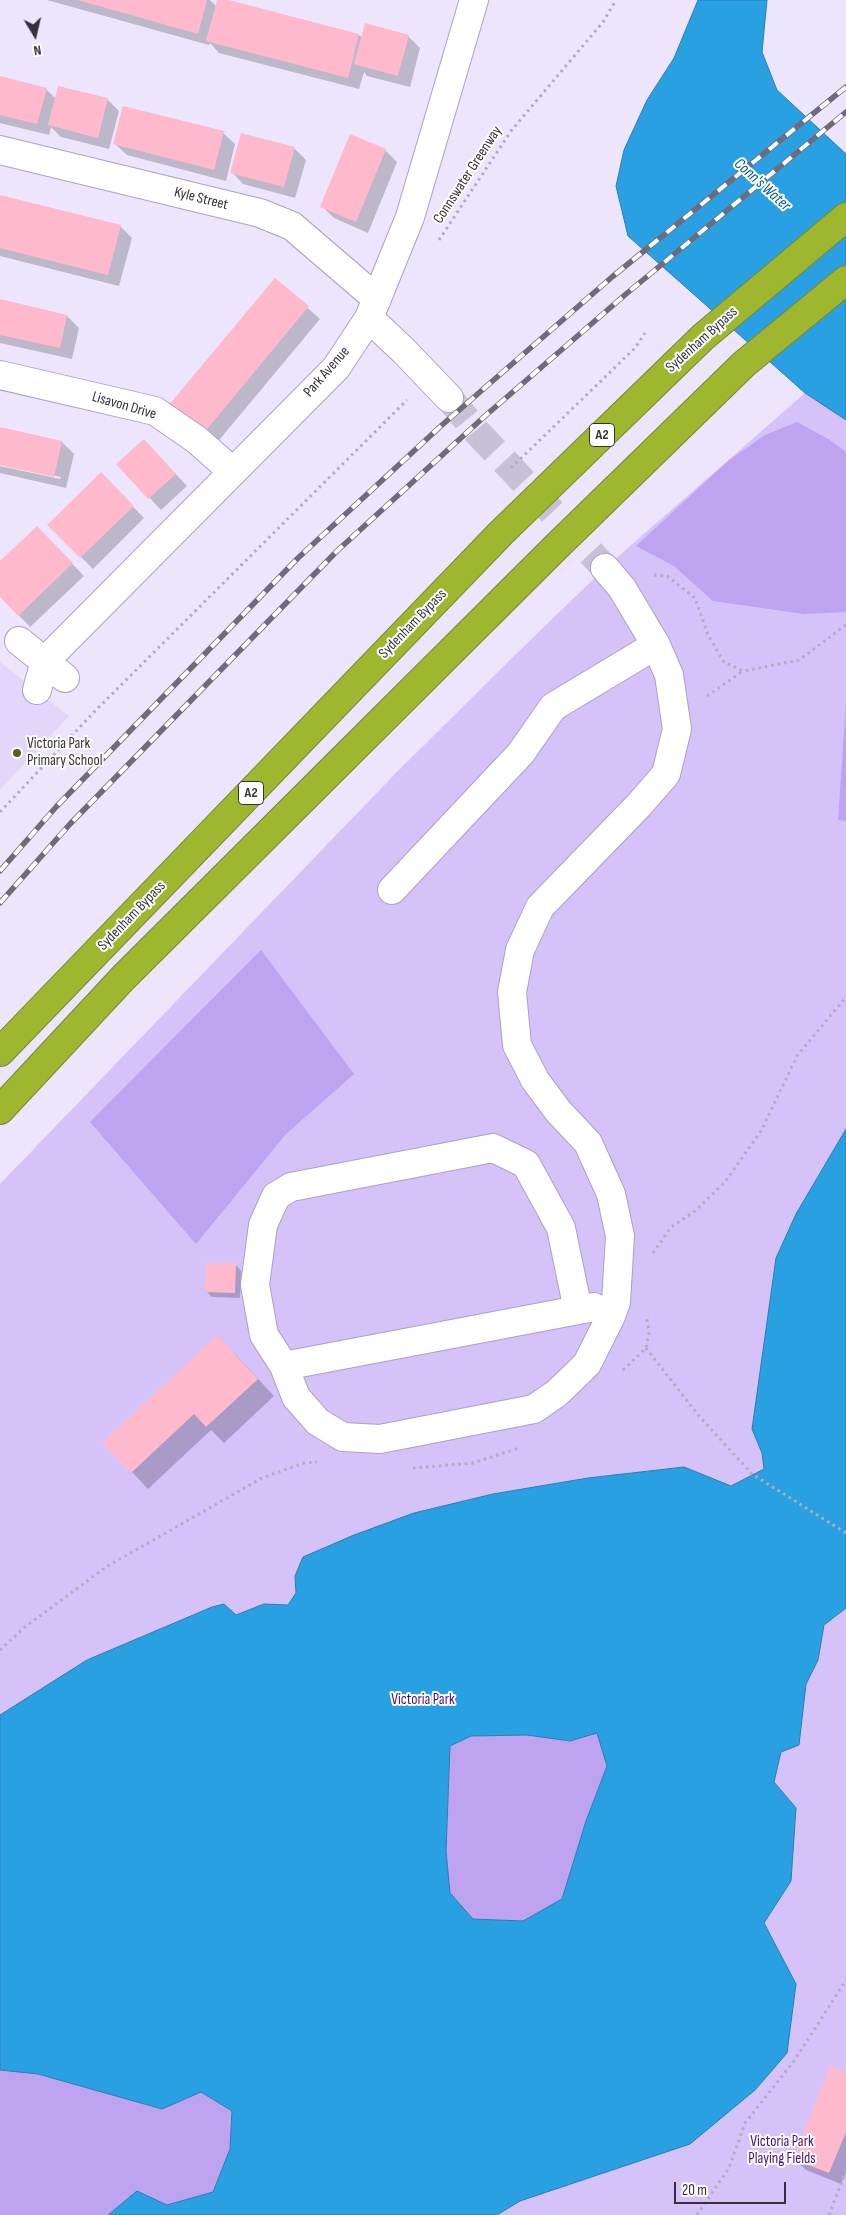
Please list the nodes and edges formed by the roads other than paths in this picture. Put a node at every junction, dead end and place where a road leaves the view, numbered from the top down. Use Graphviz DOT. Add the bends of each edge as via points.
graph roads {
  1 [pos="474,0"];
  2 [pos="0,150"];
  3 [pos="846,217"];
  4 [pos="846,280"];
  5 [pos="373,308"];
  6 [pos="0,375"];
  7 [pos="449,398"];
  8 [pos="232,471"];
  9 [pos="613,578"];
  10 [pos="19,641"];
  11 [pos="656,645"];
  12 [pos="55,669"];
  13 [pos="38,690"];
  14 [pos="392,890"];
  15 [pos="0,1052"];
  16 [pos="0,1110"];
  17 [pos="616,1302"];
  18 [pos="578,1310"];
  19 [pos="284,1366"];
  1 -- 5 [label="street, Park Avenue" via="410,217"];
  2 -- 5 [label="street, Kyle Street" via="260,214 292,226"];
  3 -- 15 [label="highway, Sydenham Bypass / A2" via="703,337 501,533"];
  4 -- 16 [label="highway" via="744,364 549,554 123,978"];
  5 -- 7 [label="street, Kyle Street"];
  5 -- 8 [label="street, Park Avenue" via="336,368"];
  6 -- 8 [label="street, Lisavon Drive" via="155,412 197,440"];
  8 -- 12 [label="street, Park Avenue"];
  9 -- 11 [label="street"];
  10 -- 12 [label="street"];
  11 -- 14 [label="street" via="553,707 521,753"];
  11 -- 17 [label="street" via="669,675 677,729 666,774 540,907 520,950 512,992 517,1045 541,1088 588,1143 611,1194 620,1236"];
  12 -- 13 [label="street"];
  17 -- 18 [label="street"];
  17 -- 19 [label="street" via="587,1364 557,1393 534,1409 380,1439 343,1437 318,1422 296,1397"];
  18 -- 19 [label="street"];
  18 -- 19 [label="street" via="561,1228 526,1164 492,1148 329,1179 291,1187 276,1196 263,1225 255,1285 264,1336"];
}
